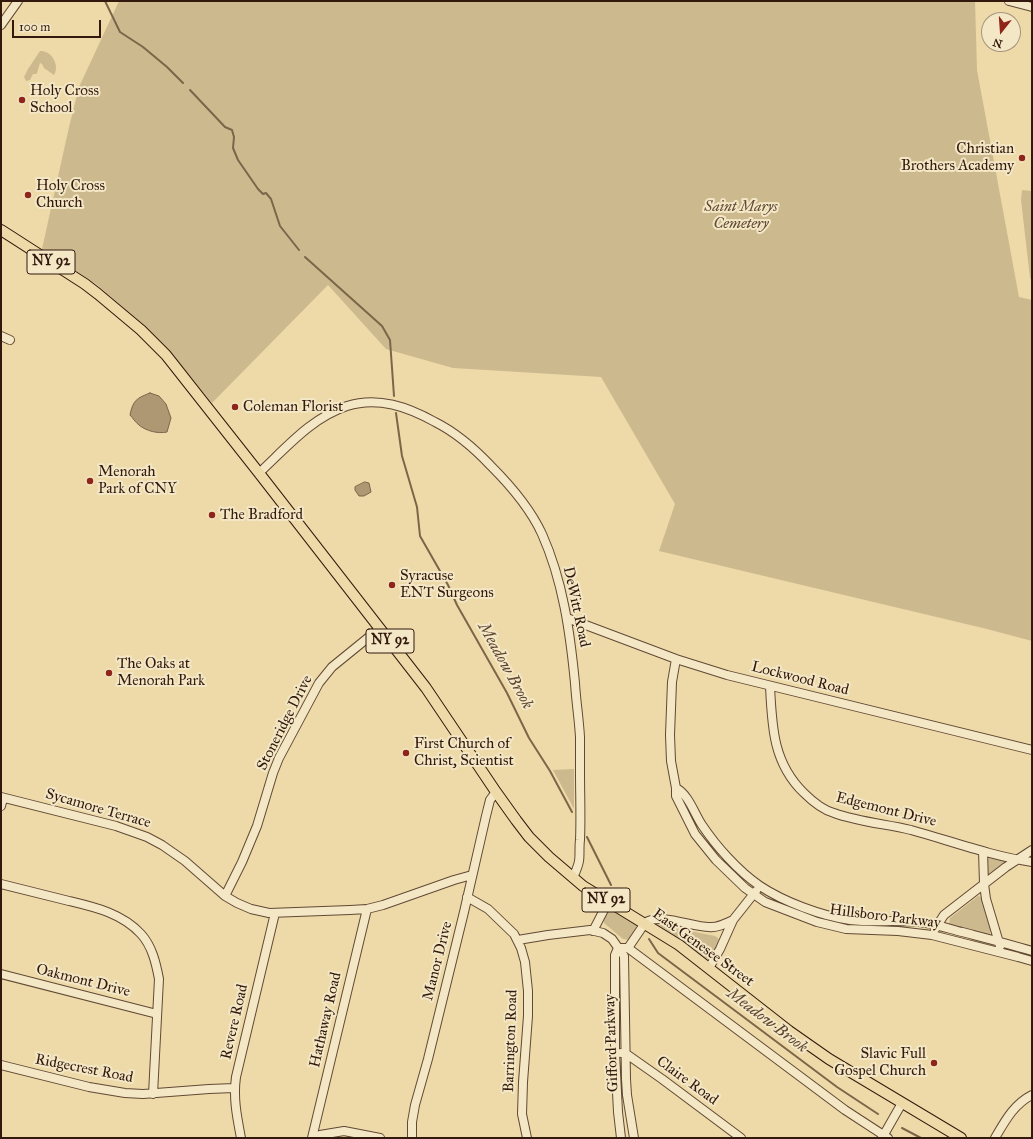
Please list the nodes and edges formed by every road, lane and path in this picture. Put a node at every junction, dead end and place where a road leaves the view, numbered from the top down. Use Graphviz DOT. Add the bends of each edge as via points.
graph roads {
  1 [pos="18,1"];
  2 [pos="1010,1"];
  3 [pos="1032,7"];
  4 [pos="1,25"];
  5 [pos="1,230"];
  6 [pos="1,336"];
  7 [pos="10,340"];
  8 [pos="259,472"];
  9 [pos="567,618"];
  10 [pos="380,628"];
  11 [pos="676,659"];
  12 [pos="770,686"];
  13 [pos="1032,750"];
  14 [pos="676,788"];
  15 [pos="496,792"];
  16 [pos="2,798"];
  17 [pos="1,806"];
  18 [pos="1032,850"];
  19 [pos="983,851"];
  20 [pos="1018,860"];
  21 [pos="1032,862"];
  22 [pos="472,875"];
  23 [pos="573,878"];
  24 [pos="1,884"];
  25 [pos="984,884"];
  26 [pos="760,886"];
  27 [pos="754,895"];
  28 [pos="225,896"];
  29 [pos="467,897"];
  30 [pos="608,902"];
  31 [pos="367,908"];
  32 [pos="275,913"];
  33 [pos="733,920"];
  34 [pos="645,923"];
  35 [pos="936,926"];
  36 [pos="593,931"];
  37 [pos="932,935"];
  38 [pos="518,940"];
  39 [pos="998,942"];
  40 [pos="618,948"];
  41 [pos="628,948"];
  42 [pos="1032,951"];
  43 [pos="1002,952"];
  44 [pos="1032,961"];
  45 [pos="709,968"];
  46 [pos="1,974"];
  47 [pos="157,1014"];
  48 [pos="614,1053"];
  49 [pos="625,1053"];
  50 [pos="1,1065"];
  51 [pos="234,1088"];
  52 [pos="153,1094"];
  53 [pos="1032,1095"];
  54 [pos="902,1103"];
  55 [pos="364,1136"];
  56 [pos="885,1137"];
  57 [pos="240,1138"];
  58 [pos="312,1138"];
  59 [pos="380,1138"];
  60 [pos="412,1138"];
  61 [pos="527,1138"];
  62 [pos="621,1138"];
  63 [pos="634,1138"];
  64 [pos="740,1138"];
  65 [pos="961,1138"];
  66 [pos="995,1138"];
  1 -- 4 [label="street"];
  2 -- 3 [label="street"];
  5 -- 8 [label="main road, East Genesee Street / NY 92" via="85,284 141,330 166,355"];
  6 -- 7 [label="street"];
  8 -- 9 [label="street, DeWitt Road" via="306,428 326,415 346,407 377,402 400,406 424,416 459,436 482,456 525,505 541,533 555,567"];
  8 -- 10 [label="main road, East Genesee Street / NY 92"];
  9 -- 11 [label="street, Lockwood Road"];
  9 -- 23 [label="street, DeWitt Road" via="580,737 579,862"];
  10 -- 15 [label="main road, East Genesee Street / NY 92" via="426,688"];
  10 -- 28 [label="street, Stoneridge Drive" via="332,667 319,684 279,758 257,826"];
  11 -- 12 [label="street, Lockwood Road"];
  11 -- 14 [label="street, Hillsboro Parkway" via="672,682 670,735"];
  12 -- 13 [label="street, Lockwood Road"];
  12 -- 19 [label="street, Edgemont Drive" via="771,721 776,746 791,779 810,799 833,813 906,829"];
  14 -- 26 [label="street, Hillsboro Parkway" via="683,791 701,824 717,845 740,870"];
  14 -- 27 [label="street, Hillsboro Parkway" via="676,796 695,834 716,860"];
  15 -- 22 [label="street, Manor Drive" via="486,813"];
  15 -- 23 [label="main road, East Genesee Street / NY 92" via="529,837"];
  16 -- 17 [label="street"];
  16 -- 28 [label="street, Sycamore Terrace" via="116,826 147,837 185,861"];
  18 -- 20 [label="street"];
  19 -- 20 [label="street, Edgemont Drive"];
  19 -- 25 [label="street"];
  20 -- 21 [label="street, Edgemont Drive"];
  20 -- 25 [label="street"];
  22 -- 29 [label="street, Manor Drive"];
  22 -- 31 [label="street, Sycamore Terrace"];
  23 -- 30 [label="main road, East Genesee Street / NY 92"];
  24 -- 47 [label="street" via="107,912 137,930 150,948 156,963 159,979"];
  25 -- 35 [label="street" via="944,915"];
  25 -- 39 [label="street"];
  26 -- 27 [label="street"];
  26 -- 35 [label="street, Hillsboro Parkway" via="806,908 839,918 907,921"];
  27 -- 33 [label="street"];
  27 -- 37 [label="street, Hillsboro Parkway" via="776,907 817,922 846,929"];
  28 -- 32 [label="street, Sycamore Terrace" via="251,909"];
  29 -- 38 [label="street, Barrington Road" via="488,909"];
  29 -- 60 [label="street, Manor Drive" via="415,1105"];
  30 -- 34 [label="main road, East Genesee Street / NY 92"];
  30 -- 36 [label="street"];
  31 -- 32 [label="street, Sycamore Terrace"];
  31 -- 58 [label="street, Hathaway Road"];
  32 -- 51 [label="street, Revere Road"];
  33 -- 34 [label="street" via="714,927 656,919"];
  33 -- 45 [label="street"];
  34 -- 41 [label="street"];
  34 -- 45 [label="main road, East Genesee Street / NY 92"];
  35 -- 37 [label="street"];
  35 -- 39 [label="street, Hillsboro Parkway"];
  36 -- 38 [label="street"];
  36 -- 40 [label="street, Gifford Parkway" via="603,933 612,939"];
  37 -- 43 [label="street, Hillsboro Parkway"];
  38 -- 61 [label="street, Barrington Road" via="525,962 528,990 522,1114"];
  39 -- 42 [label="street, Hillsboro Parkway"];
  39 -- 43 [label="street"];
  40 -- 41 [label="street"];
  40 -- 48 [label="street, Gifford Parkway" via="615,955"];
  40 -- 49 [label="street, Gifford Parkway" via="624,956"];
  41 -- 56 [label="street"];
  43 -- 44 [label="street, Hillsboro Parkway"];
  45 -- 54 [label="main road, East Genesee Street / NY 92" via="829,1059"];
  46 -- 47 [label="street, Oakmont Drive"];
  47 -- 52 [label="street"];
  48 -- 49 [label="street"];
  48 -- 62 [label="street, Gifford Parkway"];
  49 -- 63 [label="street, Gifford Parkway" via="627,1095"];
  49 -- 64 [label="street, Claire Road"];
  50 -- 52 [label="street, Ridgecrest Road" via="89,1087 125,1093"];
  51 -- 52 [label="street, Ridgecrest Road"];
  51 -- 57 [label="street, Revere Road"];
  53 -- 66 [label="street" via="1018,1105"];
  54 -- 56 [label="street"];
  54 -- 65 [label="main road, East Genesee Street / NY 92"];
  55 -- 58 [label="street" via="344,1131"];
  55 -- 59 [label="street"];
}
